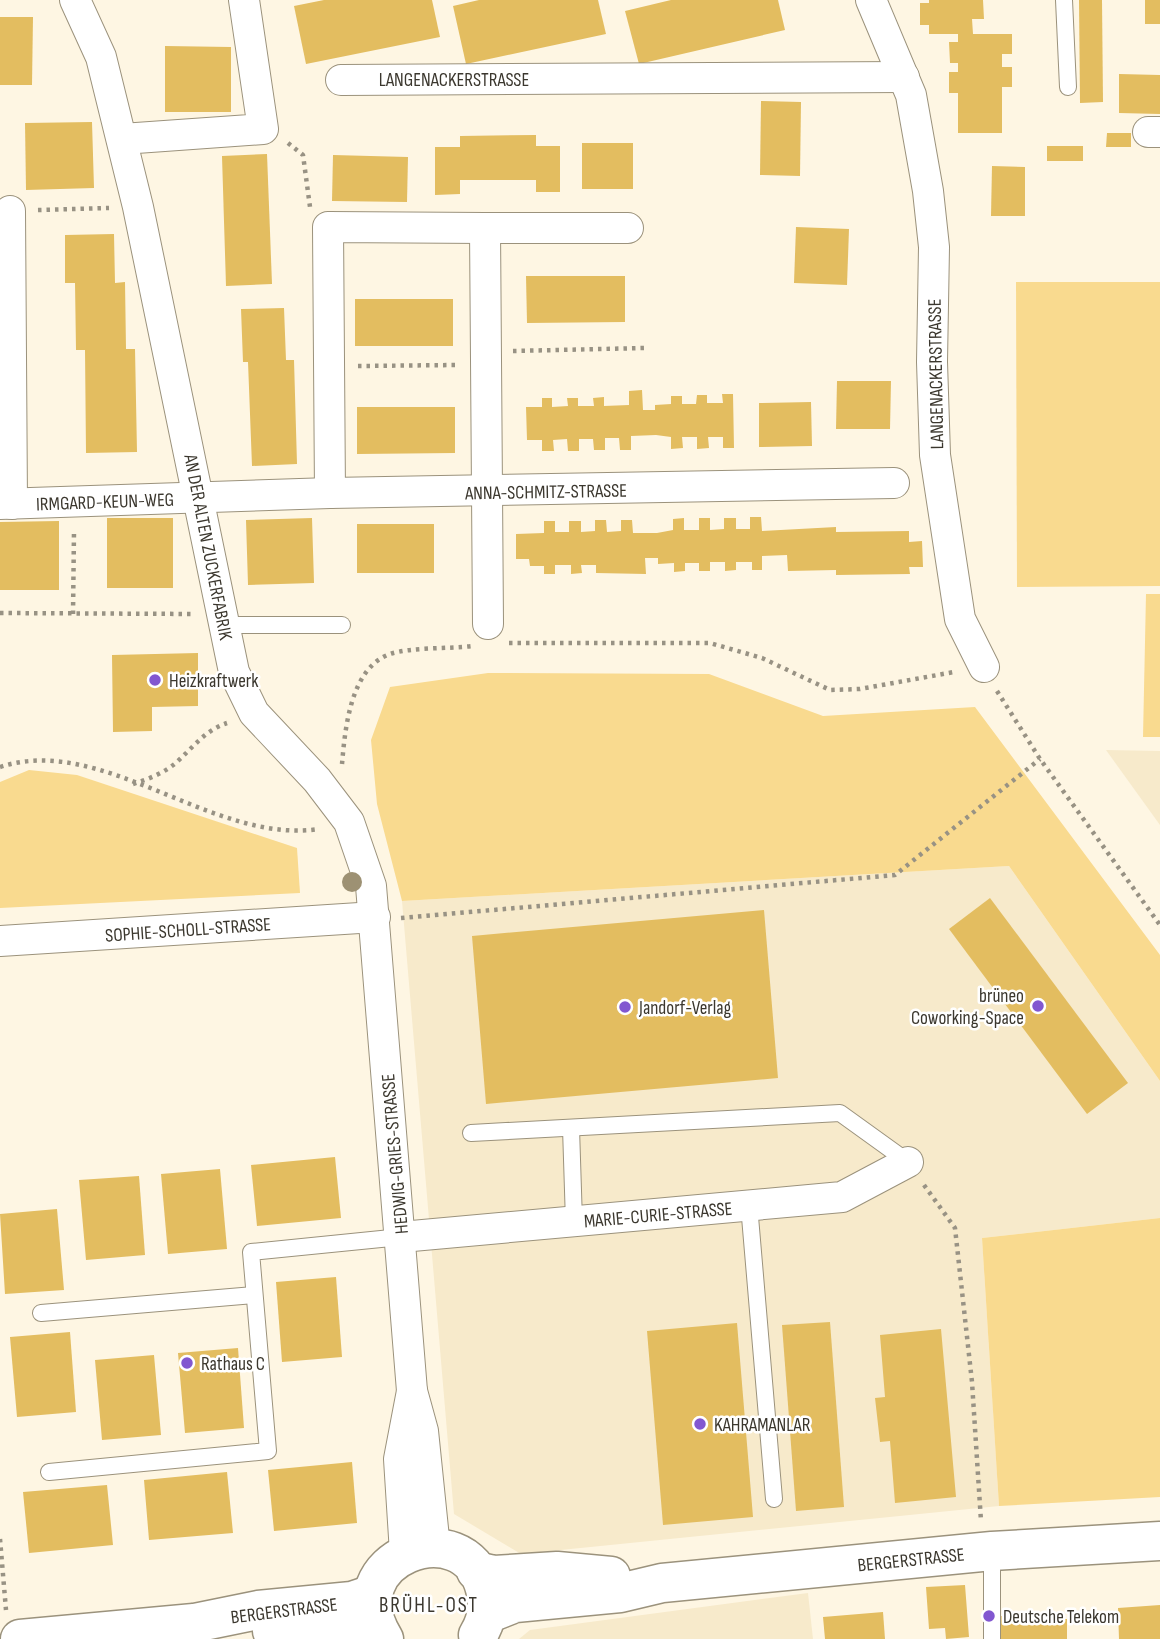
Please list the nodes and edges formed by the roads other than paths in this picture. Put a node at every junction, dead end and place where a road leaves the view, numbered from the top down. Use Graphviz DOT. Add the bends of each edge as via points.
graph roads {
  1 [pos="76,0"];
  2 [pos="244,0"];
  3 [pos="871,0"];
  4 [pos="1064,0"];
  5 [pos="904,77"];
  6 [pos="341,80"];
  7 [pos="1068,87"];
  8 [pos="122,139"];
  9 [pos="10,211"];
  10 [pos="485,228"];
  11 [pos="628,228"];
  12 [pos="894,483"];
  13 [pos="330,493"];
  14 [pos="487,493"];
  15 [pos="199,498"];
  16 [pos="6,504"];
  17 [pos="223,619"];
  18 [pos="342,625"];
  19 [pos="491,638"];
  20 [pos="984,667"];
  21 [pos="375,918"];
  22 [pos="0,942"];
  23 [pos="571,1128"];
  24 [pos="471,1133"];
  25 [pos="908,1162"];
  26 [pos="749,1205"];
  27 [pos="574,1222"];
  28 [pos="401,1237"];
  29 [pos="254,1295"];
  30 [pos="41,1313"];
  31 [pos="49,1472"];
  32 [pos="774,1499"];
  33 [pos="987,1538"];
  34 [pos="1160,1541"];
  35 [pos="420,1550"];
  36 [pos="476,1571"];
  37 [pos="662,1583"];
  38 [pos="373,1594"];
  39 [pos="194,1623"];
  40 [pos="482,1627"];
  41 [pos="13,1629"];
  42 [pos="382,1636"];
  43 [pos="992,1639"];
  1 -- 8 [label="street, AN DER ALTEN ZUCKERFABRIK" via="102,57"];
  2 -- 8 [label="street" via="263,130"];
  3 -- 5 [label="street, LANGENACKERSTRASSE"];
  4 -- 7 [label="lane"];
  5 -- 6 [label="street, LANGENACKERSTRASSE"];
  5 -- 20 [label="street, LANGENACKERSTRASSE" via="929,191 934,247 935,455 960,619"];
  8 -- 15 [label="street, AN DER ALTEN ZUCKERFABRIK"];
  9 -- 16 [label="street, IRMGARD-KEUN-WEG"];
  10 -- 11 [label="street"];
  10 -- 13 [label="street" via="328,227"];
  10 -- 14 [label="street"];
  12 -- 14 [label="street, ANNA-SCHMITZ-STRASSE"];
  13 -- 14 [label="street, ANNA-SCHMITZ-STRASSE"];
  13 -- 15 [label="street, ANNA-SCHMITZ-STRASSE"];
  14 -- 19 [label="street"];
  15 -- 16 [label="street, IRMGARD-KEUN-WEG"];
  15 -- 17 [label="street, AN DER ALTEN ZUCKERFABRIK"];
  17 -- 18 [label="lane"];
  17 -- 21 [label="street, AN DER ALTEN ZUCKERFABRIK" via="234,672 254,713 349,822 371,886"];
  21 -- 22 [label="street, SOPHIE-SCHOLL-STRASSE"];
  21 -- 28 [label="street, HEDWIG-GRIES-STRASSE"];
  23 -- 24 [label="lane"];
  23 -- 25 [label="lane" via="840,1113"];
  23 -- 27 [label="lane"];
  25 -- 26 [label="street, MARIE-CURIE-STRASSE" via="842,1197"];
  26 -- 27 [label="street, MARIE-CURIE-STRASSE"];
  26 -- 32 [label="lane"];
  27 -- 28 [label="street, MARIE-CURIE-STRASSE"];
  28 -- 29 [label="lane" via="251,1252"];
  28 -- 35 [label="street, HEDWIG-GRIES-STRASSE" via="412,1391 423,1431"];
  29 -- 30 [label="lane"];
  29 -- 31 [label="lane" via="268,1451"];
  33 -- 34 [label="street, BERGERSTRASSE"];
  33 -- 37 [label="street, BERGERSTRASSE"];
  33 -- 43 [label="lane"];
  35 -- 36 [label="street, BERGERSTRASSE" via="452,1552"];
  35 -- 38 [label="street" via="385,1570"];
  36 -- 37 [label="street, BERGERSTRASSE" via="494,1575 579,1572"];
  36 -- 40 [label="street, BERGERSTRASSE" via="484,1584"];
  37 -- 40 [label="street, BERGERSTRASSE" via="620,1593 515,1603"];
  38 -- 39 [label="street, BERGERSTRASSE" via="352,1601 258,1610"];
  38 -- 42 [label="street, BERGERSTRASSE" via="372,1612"];
  39 -- 41 [label="street, BERGERSTRASSE"];
  39 -- 42 [label="street, BERGERSTRASSE" via="281,1632 367,1630"];
}
